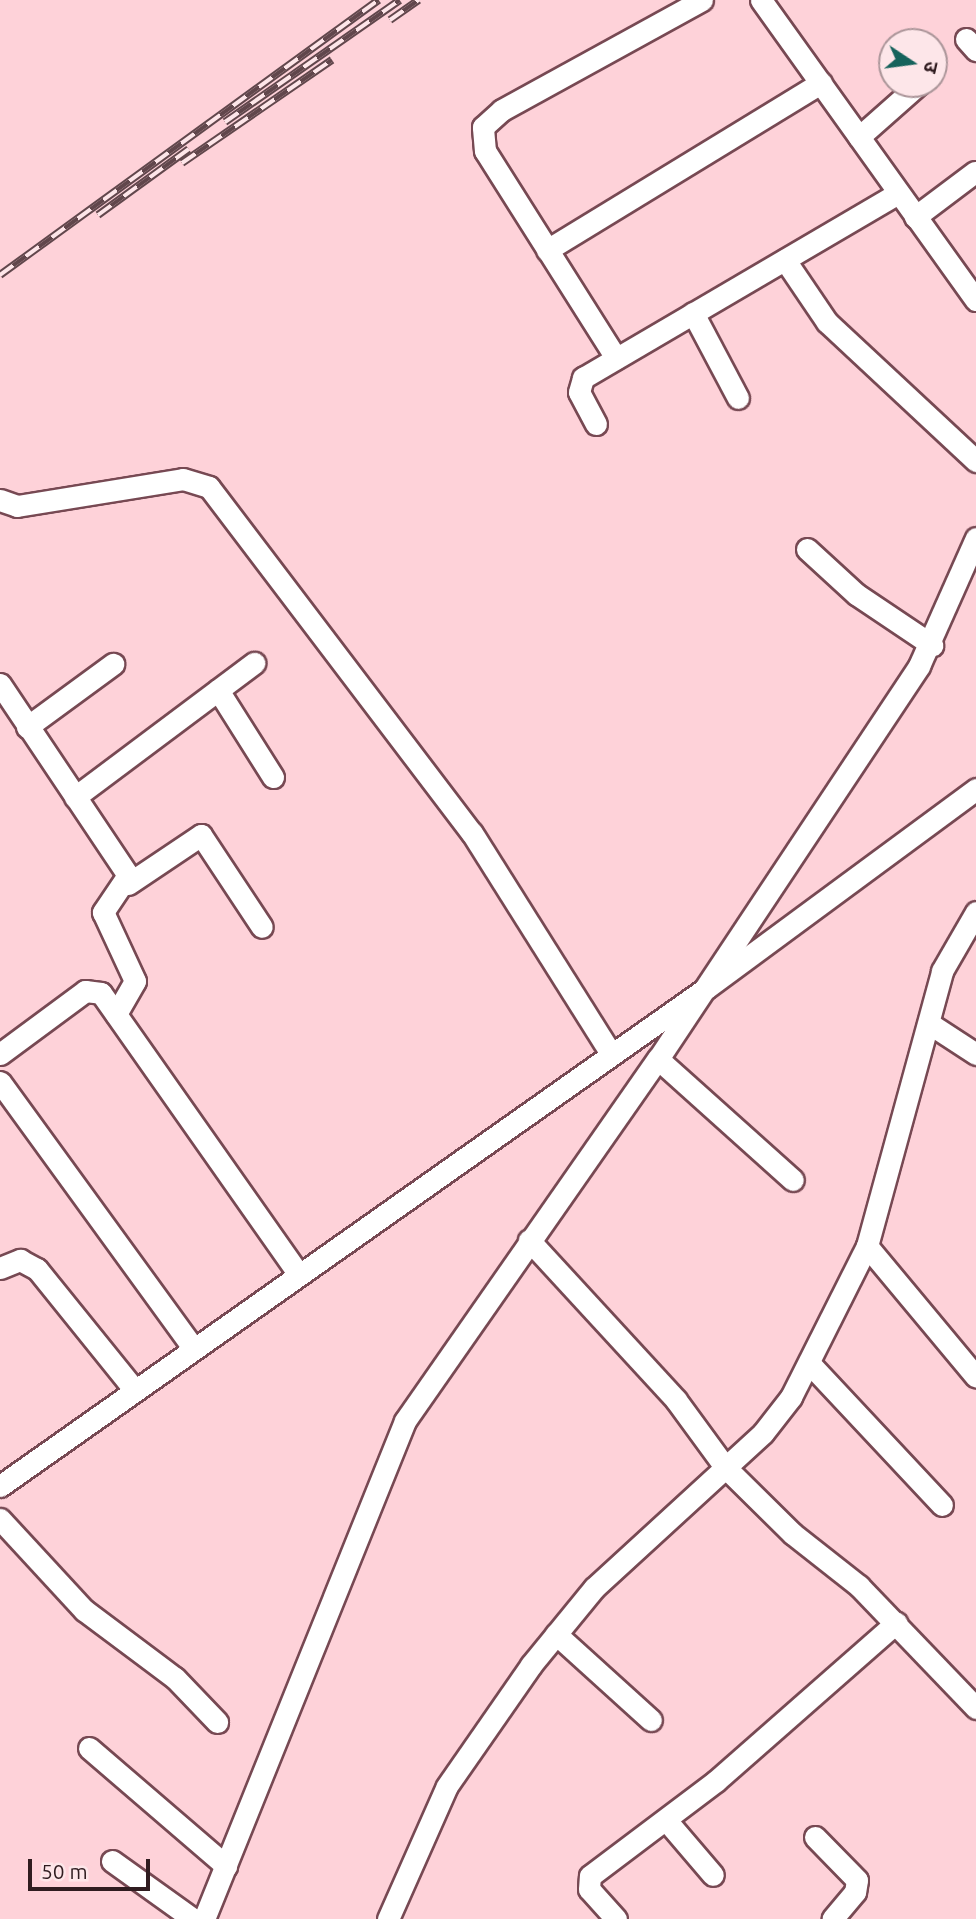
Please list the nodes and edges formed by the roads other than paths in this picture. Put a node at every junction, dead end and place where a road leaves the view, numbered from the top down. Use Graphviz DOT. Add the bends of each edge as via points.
graph roads {
  1 [pos="702,0"];
  2 [pos="761,0"];
  3 [pos="821,83"];
  4 [pos="903,98"];
  5 [pos="859,137"];
  6 [pos="975,172"];
  7 [pos="898,193"];
  8 [pos="915,217"];
  9 [pos="547,250"];
  10 [pos="785,260"];
  11 [pos="976,300"];
  12 [pos="693,313"];
  13 [pos="617,358"];
  14 [pos="738,398"];
  15 [pos="596,424"];
  16 [pos="976,461"];
  17 [pos="0,500"];
  18 [pos="976,538"];
  19 [pos="807,549"];
  20 [pos="970,578"];
  21 [pos="932,645"];
  22 [pos="254,663"];
  23 [pos="113,664"];
  24 [pos="0,684"];
  25 [pos="218,690"];
  26 [pos="27,727"];
  27 [pos="273,777"];
  28 [pos="976,789"];
  29 [pos="75,797"];
  30 [pos="128,884"];
  31 [pos="976,912"];
  32 [pos="262,927"];
  33 [pos="705,989"];
  34 [pos="116,1014"];
  35 [pos="930,1024"];
  36 [pos="0,1054"];
  37 [pos="611,1054"];
  38 [pos="976,1054"];
  39 [pos="658,1059"];
  40 [pos="0,1082"];
  41 [pos="793,1180"];
  42 [pos="529,1240"];
  43 [pos="867,1246"];
  44 [pos="0,1268"];
  45 [pos="298,1273"];
  46 [pos="192,1346"];
  47 [pos="810,1364"];
  48 [pos="976,1377"];
  49 [pos="134,1389"];
  50 [pos="725,1467"];
  51 [pos="0,1486"];
  52 [pos="942,1505"];
  53 [pos="0,1519"];
  54 [pos="896,1623"];
  55 [pos="556,1634"];
  56 [pos="976,1708"];
  57 [pos="651,1720"];
  58 [pos="217,1722"];
  59 [pos="89,1748"];
  60 [pos="666,1820"];
  61 [pos="815,1837"];
  62 [pos="112,1861"];
  63 [pos="226,1866"];
  64 [pos="713,1875"];
  65 [pos="193,1919"];
  66 [pos="204,1919"];
  67 [pos="388,1919"];
  68 [pos="616,1919"];
  69 [pos="832,1919"];
  1 -- 9 [label="street" via="502,110 483,127 485,151"];
  2 -- 3 [label="street"];
  3 -- 5 [label="street"];
  3 -- 9 [label="street"];
  4 -- 5 [label="street"];
  5 -- 7 [label="street"];
  6 -- 8 [label="street"];
  7 -- 8 [label="street"];
  7 -- 10 [label="street"];
  8 -- 11 [label="street"];
  9 -- 13 [label="street"];
  10 -- 12 [label="street"];
  10 -- 16 [label="street" via="827,322"];
  12 -- 13 [label="street"];
  12 -- 14 [label="street"];
  13 -- 15 [label="street" via="580,382"];
  17 -- 37 [label="street" via="17,506 183,479 209,486 472,833"];
  18 -- 20 [label="street"];
  19 -- 21 [label="street" via="856,594"];
  20 -- 21 [label="street"];
  21 -- 33 [label="street"];
  22 -- 25 [label="street"];
  23 -- 26 [label="street"];
  24 -- 26 [label="street"];
  25 -- 27 [label="street"];
  25 -- 29 [label="street"];
  26 -- 29 [label="street"];
  28 -- 33 [label="street"];
  29 -- 30 [label="street" via="128,875"];
  30 -- 32 [label="street" via="201,835"];
  30 -- 34 [label="street" via="103,912 135,981"];
  31 -- 35 [label="street" via="947,955"];
  33 -- 37 [label="street"];
  33 -- 39 [label="street"];
  34 -- 36 [label="street" via="101,993 85,991"];
  34 -- 45 [label="street"];
  35 -- 38 [label="street"];
  35 -- 43 [label="street"];
  37 -- 45 [label="street"];
  39 -- 41 [label="street"];
  39 -- 42 [label="street"];
  40 -- 46 [label="street"];
  42 -- 50 [label="street" via="676,1400"];
  42 -- 63 [label="street" via="452,1346 394,1442"];
  43 -- 47 [label="street"];
  43 -- 48 [label="street"];
  44 -- 49 [label="street" via="20,1260 37,1269"];
  45 -- 46 [label="street"];
  46 -- 49 [label="street"];
  47 -- 50 [label="street" via="778,1416"];
  47 -- 52 [label="street"];
  49 -- 51 [label="street"];
  50 -- 54 [label="street"];
  50 -- 55 [label="street" via="664,1519"];
  53 -- 58 [label="street" via="84,1610 175,1678"];
  54 -- 56 [label="street"];
  54 -- 60 [label="street"];
  55 -- 57 [label="street"];
  55 -- 67 [label="street" via="447,1786"];
  59 -- 63 [label="street"];
  60 -- 64 [label="street"];
  60 -- 68 [label="street" via="590,1876 589,1889"];
  61 -- 69 [label="street" via="857,1880 855,1892"];
  62 -- 65 [label="street"];
  63 -- 66 [label="street"];
}
